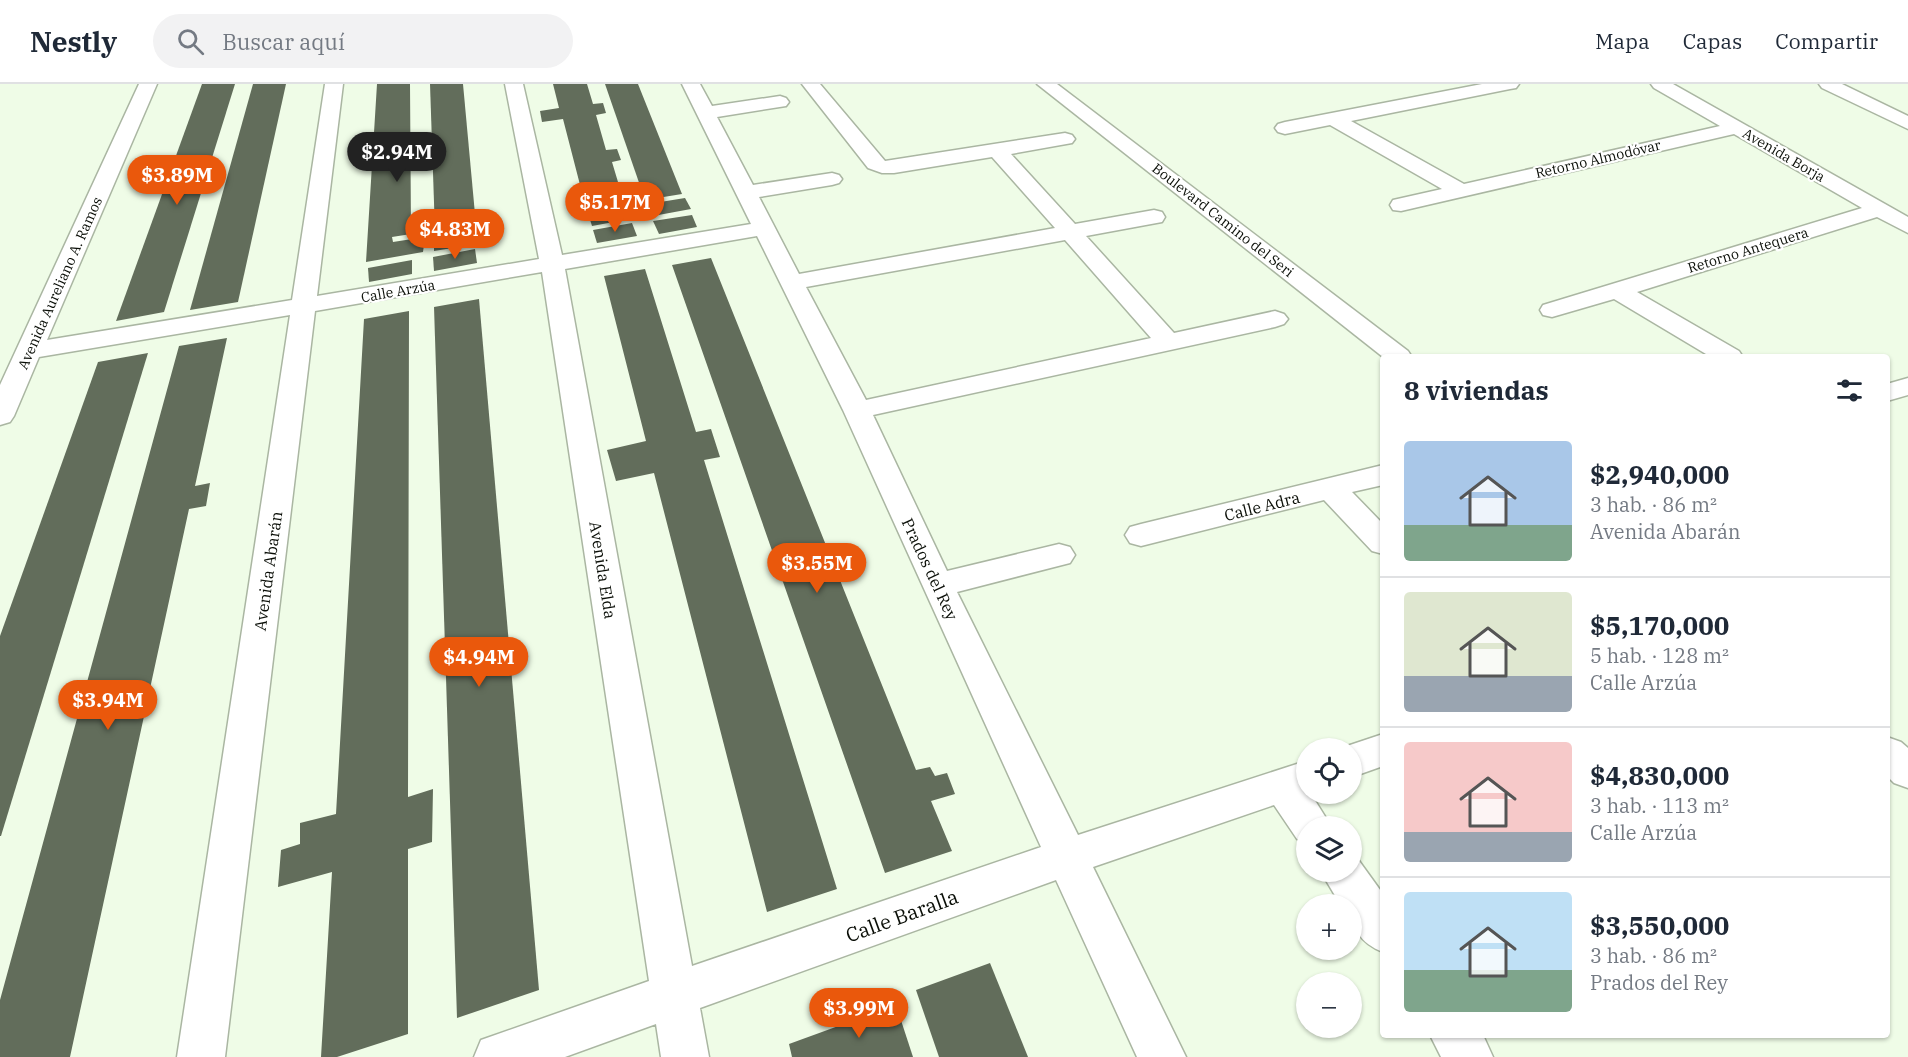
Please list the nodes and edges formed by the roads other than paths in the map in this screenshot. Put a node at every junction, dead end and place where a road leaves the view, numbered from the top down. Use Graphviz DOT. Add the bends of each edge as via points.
graph roads {
  1 [pos="148,84"];
  2 [pos="333,84"];
  3 [pos="514,84"];
  4 [pos="691,84"];
  5 [pos="811,84"];
  6 [pos="1046,84"];
  7 [pos="1510,84"];
  8 [pos="1660,84"];
  9 [pos="1828,84"];
  10 [pos="780,102"];
  11 [pos="705,113"];
  12 [pos="1334,118"];
  13 [pos="1908,123"];
  14 [pos="1285,128"];
  15 [pos="1736,128"];
  16 [pos="1065,139"];
  17 [pos="997,150"];
  18 [pos="832,179"];
  19 [pos="1460,191"];
  20 [pos="748,192"];
  21 [pos="1401,206"];
  22 [pos="1879,210"];
  23 [pos="1154,217"];
  24 [pos="1908,226"];
  25 [pos="765,228"];
  26 [pos="1070,233"];
  27 [pos="552,264"];
  28 [pos="793,282"];
  29 [pos="1616,290"];
  30 [pos="305,307"];
  31 [pos="1552,310"];
  32 [pos="1275,319"];
  33 [pos="1169,343"];
  34 [pos="30,351"];
  35 [pos="1395,354"];
  36 [pos="1725,354"];
  37 [pos="1908,386"];
  38 [pos="1890,392"];
  39 [pos="857,410"];
  40 [pos="0,416"];
  41 [pos="1380,476"];
  42 [pos="1331,489"];
  43 [pos="1142,536"];
  44 [pos="1380,540"];
  45 [pos="1059,555"];
  46 [pos="937,585"];
  47 [pos="1380,751"];
  48 [pos="1890,756"];
  49 [pos="1362,757"];
  50 [pos="1908,771"];
  51 [pos="1295,781"];
  52 [pos="1307,816"];
  53 [pos="1068,857"];
  54 [pos="1349,882"];
  55 [pos="1380,927"];
  56 [pos="674,997"];
  57 [pos="1456,1038"];
  58 [pos="201,1057"];
  59 [pos="498,1057"];
  60 [pos="685,1057"];
  61 [pos="1162,1057"];
  62 [pos="1469,1057"];
  1 -- 34 [label="street, Avenida Aureliano A. Ramos"];
  2 -- 30 [label="street, Avenida Abarán"];
  3 -- 27 [label="street, Avenida Elda"];
  4 -- 11 [label="street, Prados del Rey"];
  5 -- 17 [label="street" via="875,164 882,167"];
  6 -- 35 [label="street, Boulevard Camino del Seri"];
  7 -- 12 [label="street"];
  8 -- 15 [label="street, Avenida Borja"];
  9 -- 13 [label="street"];
  10 -- 11 [label="street"];
  11 -- 20 [label="street, Prados del Rey"];
  12 -- 14 [label="street"];
  12 -- 19 [label="street"];
  15 -- 19 [label="street, Retorno Almodóvar"];
  15 -- 22 [label="street, Avenida Borja"];
  16 -- 17 [label="street"];
  17 -- 26 [label="street"];
  18 -- 20 [label="street"];
  19 -- 21 [label="street, Retorno Almodóvar"];
  20 -- 25 [label="street, Prados del Rey"];
  22 -- 24 [label="street, Avenida Borja"];
  22 -- 29 [label="street, Retorno Antequera"];
  23 -- 26 [label="street"];
  25 -- 27 [label="street, Calle Arzúa"];
  25 -- 28 [label="street, Prados del Rey"];
  26 -- 28 [label="street"];
  26 -- 33 [label="street"];
  27 -- 30 [label="street, Calle Arzúa"];
  27 -- 56 [label="street, Avenida Elda"];
  28 -- 39 [label="street, Prados del Rey"];
  29 -- 31 [label="street, Retorno Antequera"];
  29 -- 36 [label="street"];
  30 -- 34 [label="street, Calle Arzúa"];
  30 -- 58 [label="street, Avenida Abarán"];
  32 -- 33 [label="street"];
  33 -- 39 [label="street"];
  34 -- 40 [label="street, Avenida Aureliano A. Ramos"];
  37 -- 38 [label="street"];
  39 -- 46 [label="street, Prados del Rey"];
  41 -- 42 [label="street, Calle Adra"];
  42 -- 43 [label="street, Calle Adra"];
  42 -- 44 [label="street"];
  45 -- 46 [label="street"];
  46 -- 53 [label="street, Prados del Rey"];
  47 -- 49 [label="street"];
  48 -- 50 [label="street"];
  51 -- 52 [label="street"];
  51 -- 53 [label="street, Calle Baralla"];
  53 -- 56 [label="street, Calle Baralla"];
  53 -- 61 [label="street, Prados del Rey"];
  54 -- 55 [label="street"];
  56 -- 59 [label="street, Calle Baralla"];
  56 -- 60 [label="street, Avenida Elda"];
  57 -- 62 [label="street"];
}
